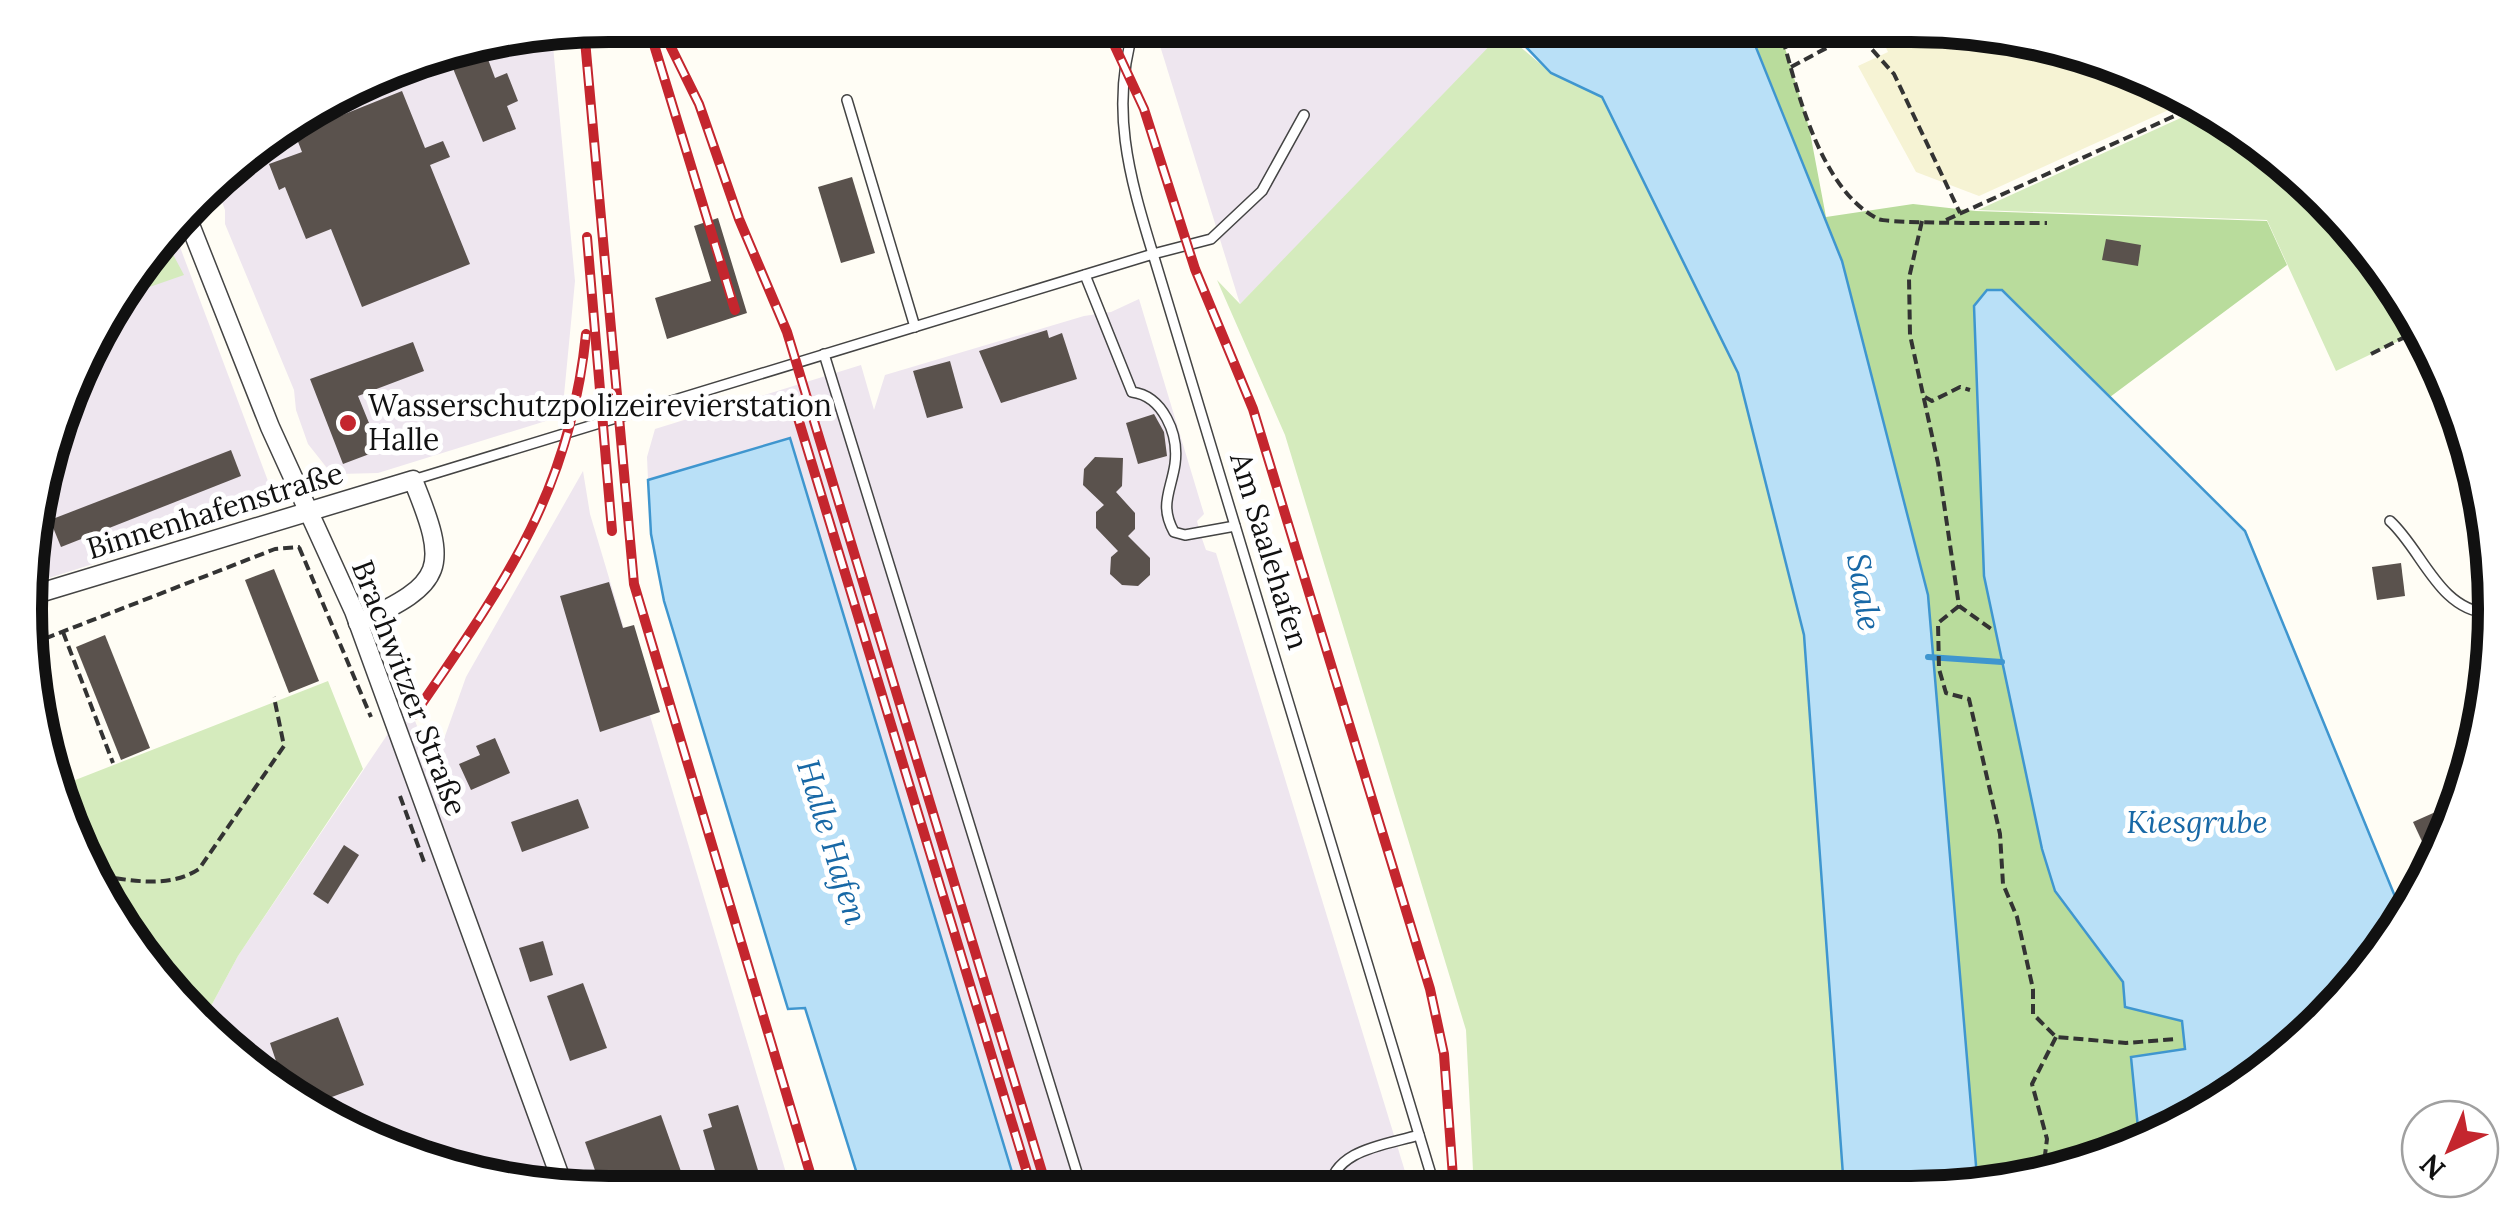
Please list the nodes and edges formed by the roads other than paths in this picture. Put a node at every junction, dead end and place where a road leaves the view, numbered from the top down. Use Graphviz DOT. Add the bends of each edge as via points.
graph roads {
  1 [pos="1132,42"];
  2 [pos="846,100"];
  3 [pos="1304,116"];
  4 [pos="190,228"];
  5 [pos="1153,254"];
  6 [pos="1085,275"];
  7 [pos="914,327"];
  8 [pos="824,354"];
  9 [pos="414,480"];
  10 [pos="309,511"];
  11 [pos="2390,521"];
  12 [pos="1235,526"];
  13 [pos="43,592"];
  14 [pos="2478,612"];
  15 [pos="358,623"];
  16 [pos="1419,1135"];
  17 [pos="560,1174"];
  18 [pos="1079,1176"];
  19 [pos="1332,1176"];
  20 [pos="1431,1176"];
  1 -- 5 [label="lane, Am Saalehafen" via="1122,91 1124,153"];
  2 -- 7 [label="lane"];
  3 -- 5 [label="lane" via="1262,191 1210,240"];
  4 -- 10 [label="street, Brachwitzer Straße"];
  5 -- 6 [label="lane"];
  5 -- 12 [label="lane, Am Saalehafen"];
  6 -- 7 [label="lane"];
  6 -- 12 [label="lane" via="1132,392 1159,402 1170,430 1175,463 1165,516 1174,532"];
  7 -- 8 [label="lane"];
  8 -- 9 [label="lane"];
  8 -- 18 [label="lane"];
  9 -- 10 [label="street, Binnenhafenstraße"];
  9 -- 15 [label="street" via="434,536 434,565 417,593"];
  10 -- 13 [label="street, Binnenhafenstraße"];
  10 -- 15 [label="street, Brachwitzer Straße"];
  11 -- 14 [label="lane" via="2451,597"];
  12 -- 16 [label="lane, Am Saalehafen"];
  15 -- 17 [label="street, Brachwitzer Straße"];
  16 -- 19 [label="lane" via="1346,1159"];
  16 -- 20 [label="lane, Am Saalehafen"];
}
